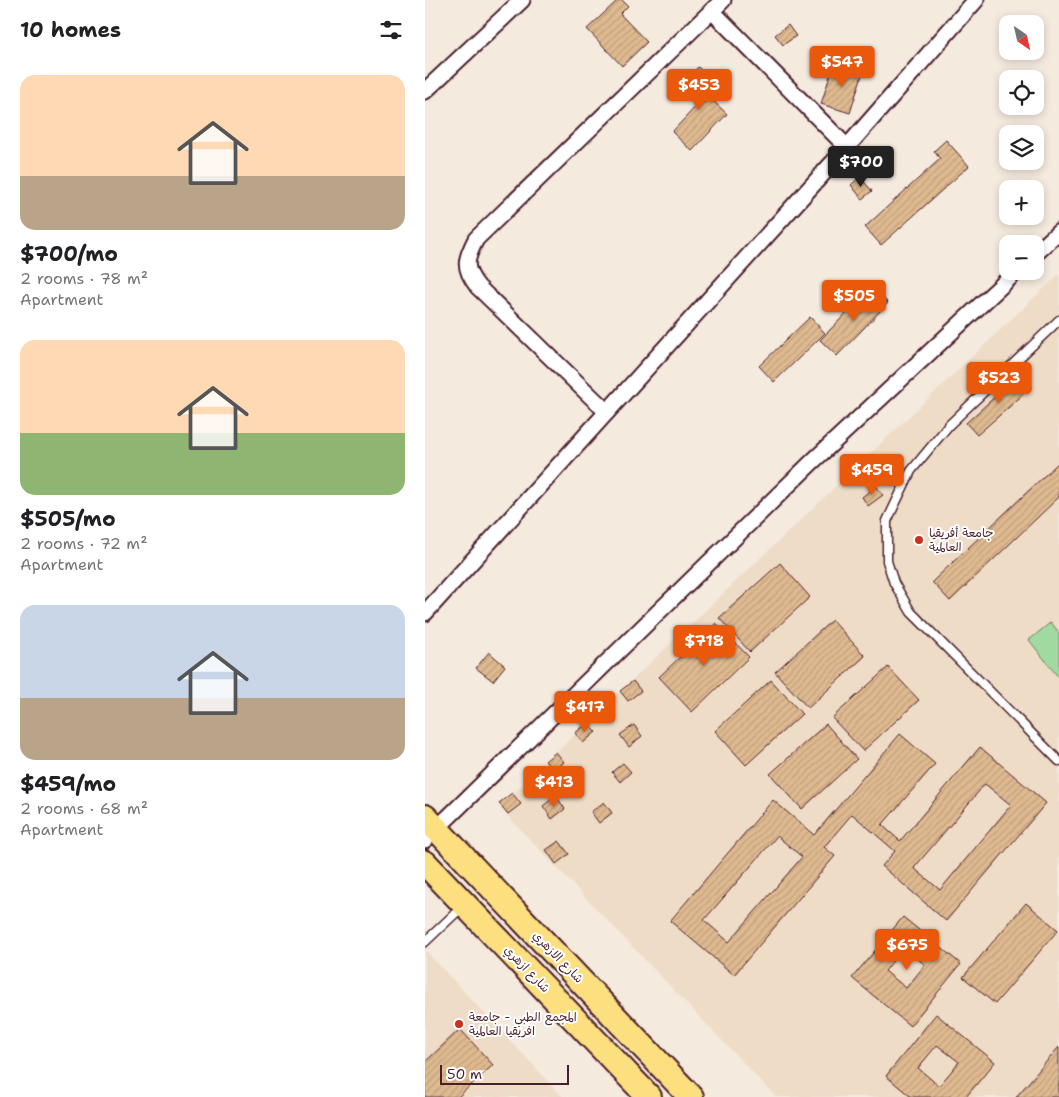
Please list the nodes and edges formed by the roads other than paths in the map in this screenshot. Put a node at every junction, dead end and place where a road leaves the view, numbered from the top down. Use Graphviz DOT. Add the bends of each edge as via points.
graph roads {
  1 [pos="522,0"];
  2 [pos="976,0"];
  3 [pos="718,5"];
  4 [pos="425,91"];
  5 [pos="847,147"];
  6 [pos="1059,232"];
  7 [pos="1044,246"];
  8 [pos="1007,280"];
  9 [pos="1059,320"];
  10 [pos="607,412"];
  11 [pos="425,613"];
  12 [pos="1059,761"];
  13 [pos="429,828"];
  14 [pos="425,863"];
  15 [pos="465,904"];
  16 [pos="425,942"];
  17 [pos="649,1097"];
  18 [pos="691,1097"];
  1 -- 4 [label="street"];
  2 -- 5 [label="street"];
  3 -- 5 [label="street"];
  3 -- 10 [label="street" via="475,239 467,257 470,276 478,287"];
  5 -- 10 [label="street"];
  6 -- 7 [label="street"];
  8 -- 13 [label="street"];
  9 -- 12 [label="lane" via="949,425 911,471 887,521 887,561 894,584 911,612"];
  10 -- 11 [label="street"];
  13 -- 18 [label="main road, شارع الازهري"];
  14 -- 15 [label="main road, شارع ازهري"];
  15 -- 16 [label="lane"];
  15 -- 17 [label="main road, شارع ازهري"];
}
